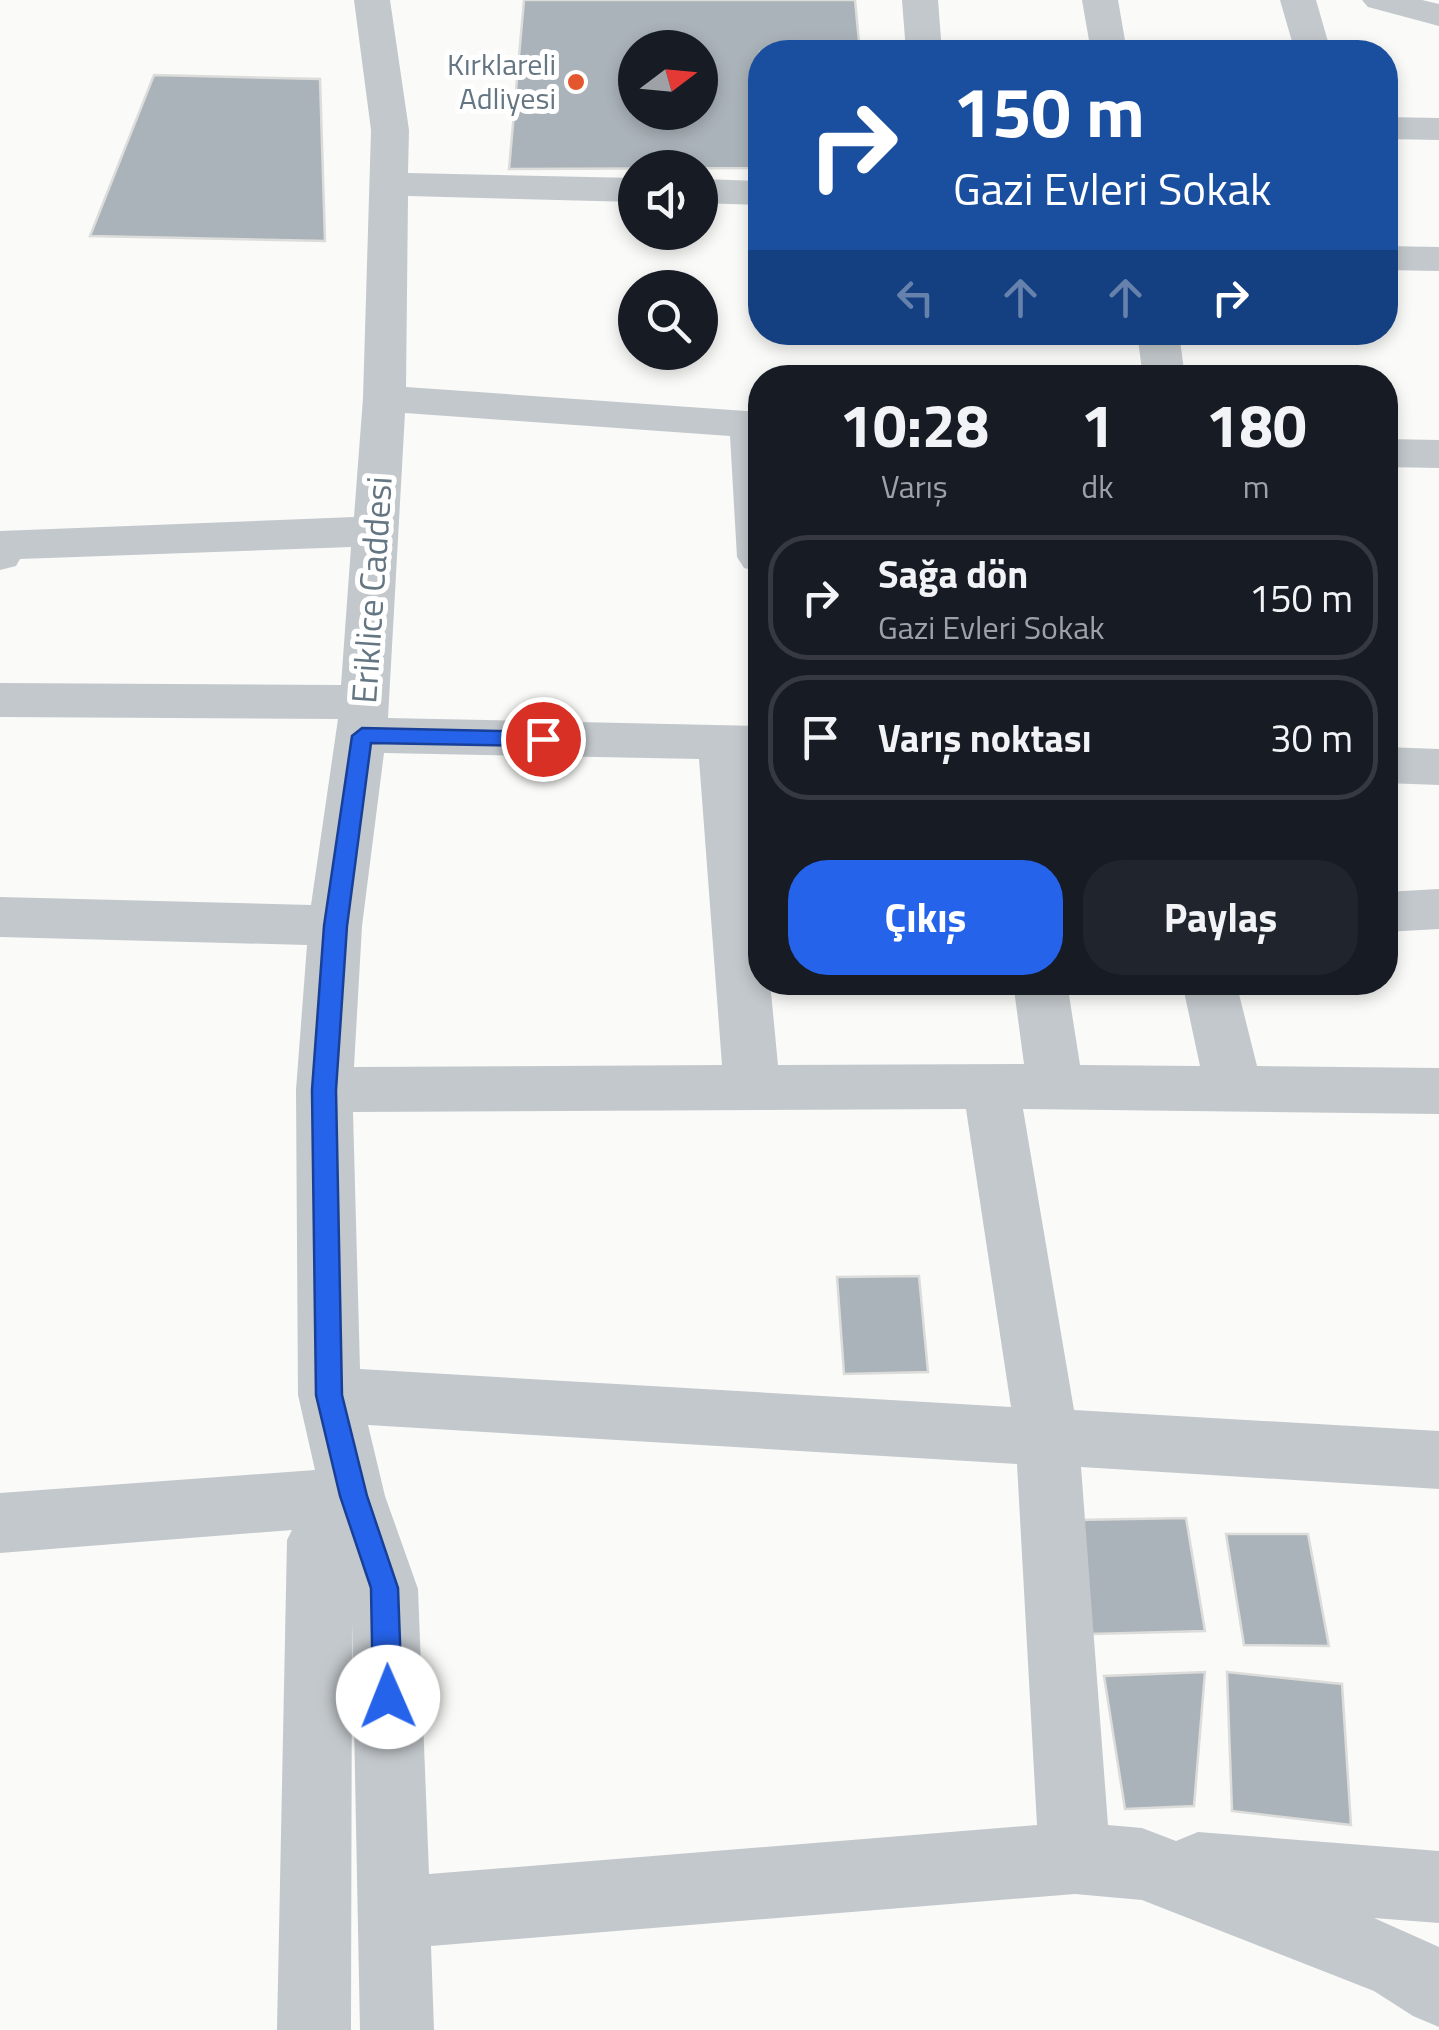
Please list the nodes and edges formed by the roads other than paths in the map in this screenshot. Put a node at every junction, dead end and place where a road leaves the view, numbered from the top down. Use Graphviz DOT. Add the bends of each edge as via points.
graph roads {
  1 [pos="372,0"];
  2 [pos="920,0"];
  3 [pos="1100,0"];
  4 [pos="1298,0"];
  5 [pos="1380,0"];
  6 [pos="1439,15"];
  7 [pos="923,40"];
  8 [pos="1107,40"];
  9 [pos="1310,40"];
  10 [pos="1398,128"];
  11 [pos="1439,129"];
  12 [pos="390,184"];
  13 [pos="618,190"];
  14 [pos="718,192"];
  15 [pos="748,193"];
  16 [pos="1398,258"];
  17 [pos="1439,260"];
  18 [pos="384,398"];
  19 [pos="748,424"];
  20 [pos="1398,453"];
  21 [pos="1435,454"];
  22 [pos="1439,500"];
  23 [pos="376,531"];
  24 [pos="1,548"];
  25 [pos="0,700"];
  26 [pos="363,719"];
  27 [pos="742,742"];
  28 [pos="1398,765"];
  29 [pos="1439,766"];
  30 [pos="1439,909"];
  31 [pos="1398,911"];
  32 [pos="0,917"];
  33 [pos="336,926"];
  34 [pos="748,949"];
  35 [pos="749,995"];
  36 [pos="1042,995"];
  37 [pos="1213,995"];
  38 [pos="991,1086"];
  39 [pos="752,1087"];
  40 [pos="1055,1088"];
  41 [pos="324,1090"];
  42 [pos="1234,1090"];
  43 [pos="1439,1091"];
  44 [pos="329,1395"];
  45 [pos="1047,1437"];
  46 [pos="1439,1460"];
  47 [pos="354,1496"];
  48 [pos="0,1524"];
  49 [pos="1108,1861"];
  50 [pos="1439,1886"];
  51 [pos="393,1913"];
  52 [pos="1439,1990"];
  53 [pos="314,2030"];
  54 [pos="398,2030"];
  1 -- 12 [label="street, Eriklice Caddesi" via="387,98"];
  2 -- 7 [label="street"];
  3 -- 8 [label="street"];
  4 -- 9 [label="street"];
  5 -- 6 [label="street"];
  10 -- 11 [label="street"];
  12 -- 13 [label="street"];
  12 -- 18 [label="street, Eriklice Caddesi"];
  14 -- 15 [label="street"];
  16 -- 17 [label="street"];
  18 -- 19 [label="street"];
  18 -- 23 [label="street, Eriklice Caddesi"];
  20 -- 21 [label="street"];
  21 -- 22 [label="street"];
  23 -- 24 [label="street"];
  23 -- 26 [label="street, Eriklice Caddesi"];
  25 -- 26 [label="street"];
  26 -- 27 [label="street"];
  26 -- 33 [label="street, Eriklice Caddesi"];
  27 -- 34 [label="street"];
  28 -- 29 [label="street"];
  30 -- 31 [label="street"];
  32 -- 33 [label="street"];
  33 -- 41 [label="street, Eriklice Caddesi"];
  35 -- 39 [label="street"];
  36 -- 40 [label="street"];
  37 -- 42 [label="street"];
  38 -- 39 [label="street"];
  38 -- 40 [label="street"];
  38 -- 45 [label="street"];
  39 -- 41 [label="street"];
  40 -- 42 [label="street"];
  41 -- 44 [label="street, Eriklice Caddesi"];
  42 -- 43 [label="street"];
  44 -- 45 [label="street"];
  44 -- 47 [label="street, Eriklice Caddesi"];
  45 -- 46 [label="street"];
  45 -- 49 [label="street"];
  47 -- 48 [label="street"];
  47 -- 51 [label="street, Eriklice Caddesi" via="385,1588"];
  47 -- 53 [label="street" via="320,1540"];
  49 -- 50 [label="street"];
  49 -- 51 [label="street"];
  49 -- 52 [label="street" via="1398,1964"];
  51 -- 54 [label="street, Eriklice Caddesi"];
}
